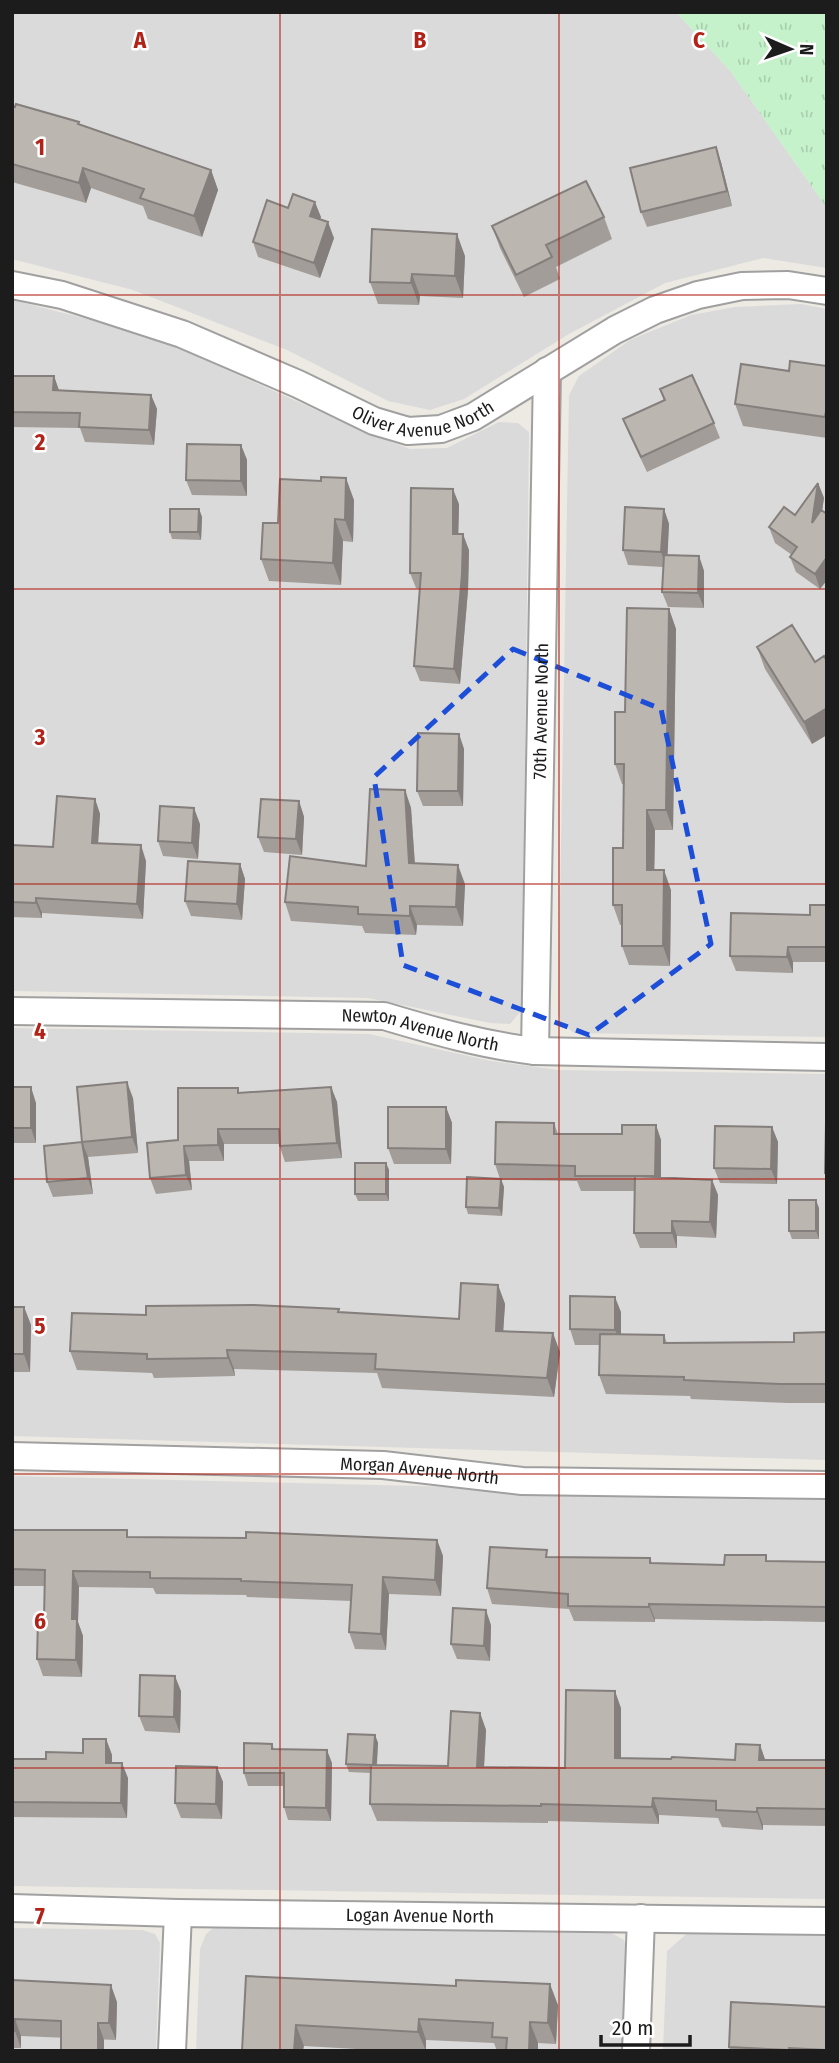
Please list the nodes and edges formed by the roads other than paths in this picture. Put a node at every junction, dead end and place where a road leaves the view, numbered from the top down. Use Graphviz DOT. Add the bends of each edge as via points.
graph roads {
  1 [pos="12,285"];
  2 [pos="827,291"];
  3 [pos="547,370"];
  4 [pos="12,1011"];
  5 [pos="535,1051"];
  6 [pos="827,1057"];
  7 [pos="12,1456"];
  8 [pos="827,1485"];
  9 [pos="12,1908"];
  10 [pos="178,1913"];
  11 [pos="641,1918"];
  12 [pos="827,1921"];
  13 [pos="172,2051"];
  14 [pos="636,2051"];
  1 -- 3 [label="street, Oliver Avenue North" via="61,295 182,334 374,421 408,430 441,429 473,417"];
  2 -- 3 [label="street, Oliver Avenue North" via="788,285 742,286 698,295 655,310"];
  3 -- 5 [label="street, 70th Avenue North"];
  4 -- 5 [label="street, Newton Avenue North" via="384,1016"];
  5 -- 6 [label="street, Newton Avenue North"];
  7 -- 8 [label="street, Morgan Avenue North" via="383,1465 522,1481"];
  9 -- 10 [label="street, Logan Avenue North"];
  10 -- 11 [label="street, Logan Avenue North"];
  10 -- 13 [label="street"];
  11 -- 12 [label="street, Logan Avenue North"];
  11 -- 14 [label="street"];
}
